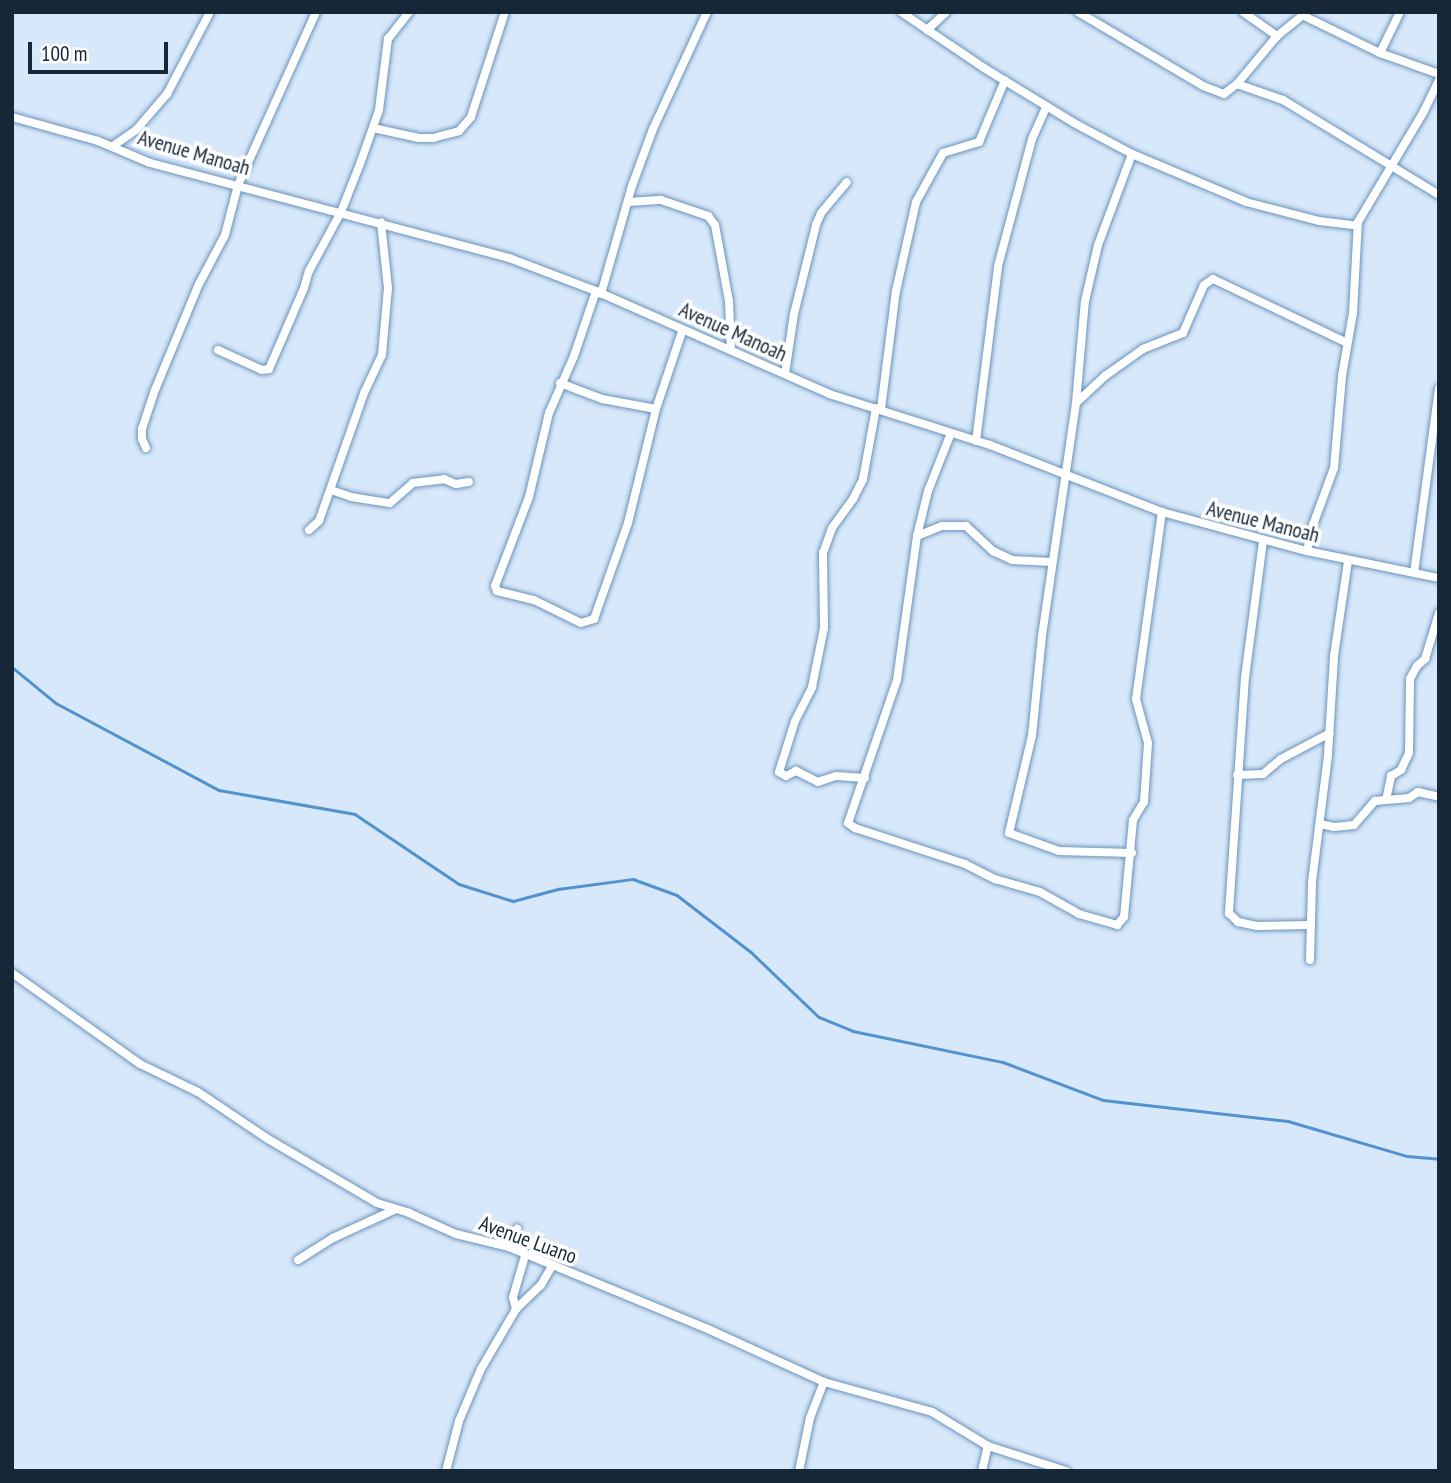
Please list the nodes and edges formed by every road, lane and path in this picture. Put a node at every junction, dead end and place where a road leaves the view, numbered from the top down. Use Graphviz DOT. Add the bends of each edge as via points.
graph roads {
  1 [pos="210,12"];
  2 [pos="317,12"];
  3 [pos="409,12"];
  4 [pos="505,12"];
  5 [pos="707,12"];
  6 [pos="901,12"];
  7 [pos="946,12"];
  8 [pos="1078,12"];
  9 [pos="1243,12"];
  10 [pos="1400,12"];
  11 [pos="1305,14"];
  12 [pos="927,30"];
  13 [pos="1277,36"];
  14 [pos="1380,53"];
  15 [pos="1439,74"];
  16 [pos="1439,79"];
  17 [pos="1005,80"];
  18 [pos="1237,84"];
  19 [pos="1047,106"];
  20 [pos="12,117"];
  21 [pos="373,128"];
  22 [pos="113,146"];
  23 [pos="1132,154"];
  24 [pos="1391,164"];
  25 [pos="847,182"];
  26 [pos="238,185"];
  27 [pos="1439,195"];
  28 [pos="629,202"];
  29 [pos="341,212"];
  30 [pos="381,222"];
  31 [pos="1357,226"];
  32 [pos="599,292"];
  33 [pos="683,329"];
  34 [pos="1347,343"];
  35 [pos="218,349"];
  36 [pos="731,350"];
  37 [pos="785,374"];
  38 [pos="561,383"];
  39 [pos="1439,389"];
  40 [pos="1076,402"];
  41 [pos="656,409"];
  42 [pos="878,409"];
  43 [pos="951,433"];
  44 [pos="976,441"];
  45 [pos="146,447"];
  46 [pos="1064,473"];
  47 [pos="468,482"];
  48 [pos="331,490"];
  49 [pos="1162,512"];
  50 [pos="309,530"];
  51 [pos="917,536"];
  52 [pos="1263,541"];
  53 [pos="1307,551"];
  54 [pos="1348,561"];
  55 [pos="1052,562"];
  56 [pos="1414,573"];
  57 [pos="1439,578"];
  58 [pos="1439,613"];
  59 [pos="1330,733"];
  60 [pos="1237,775"];
  61 [pos="865,778"];
  62 [pos="1439,797"];
  63 [pos="1386,800"];
  64 [pos="1321,824"];
  65 [pos="1132,853"];
  66 [pos="1311,925"];
  67 [pos="1310,960"];
  68 [pos="12,973"];
  69 [pos="394,1210"];
  70 [pos="517,1229"];
  71 [pos="509,1248"];
  72 [pos="525,1256"];
  73 [pos="298,1260"];
  74 [pos="552,1266"];
  75 [pos="516,1309"];
  76 [pos="824,1382"];
  77 [pos="988,1446"];
  78 [pos="446,1471"];
  79 [pos="799,1471"];
  80 [pos="982,1471"];
  81 [pos="1066,1471"];
  1 -- 22 [label="street" via="167,94 142,124"];
  2 -- 26 [label="street"];
  3 -- 21 [label="street" via="388,39"];
  4 -- 21 [label="street" via="471,117 459,131 433,138"];
  5 -- 28 [label="street" via="653,129"];
  6 -- 12 [label="street"];
  7 -- 12 [label="street"];
  8 -- 18 [label="street" via="1214,92 1224,94"];
  9 -- 13 [label="street"];
  10 -- 14 [label="street"];
  11 -- 13 [label="street"];
  11 -- 14 [label="street"];
  12 -- 17 [label="street"];
  13 -- 18 [label="street"];
  14 -- 15 [label="street"];
  16 -- 24 [label="street"];
  17 -- 19 [label="street"];
  17 -- 42 [label="street" via="979,142 943,153 916,202 896,291"];
  18 -- 24 [label="street" via="1283,100"];
  19 -- 23 [label="street"];
  19 -- 44 [label="street" via="1024,166 998,266"];
  20 -- 22 [label="street, Avenue Manoah"];
  21 -- 29 [label="street"];
  22 -- 26 [label="street, Avenue Manoah" via="150,163"];
  23 -- 31 [label="street" via="1246,202"];
  23 -- 40 [label="street" via="1094,260 1085,301"];
  24 -- 27 [label="street"];
  24 -- 31 [label="street"];
  25 -- 37 [label="street" via="816,225 793,314"];
  26 -- 29 [label="street, Avenue Manoah"];
  26 -- 45 [label="street" via="225,235 155,390 142,429"];
  28 -- 32 [label="street"];
  28 -- 36 [label="street" via="661,200 708,216 715,225 729,301"];
  29 -- 30 [label="street, Avenue Manoah"];
  29 -- 35 [label="street" via="314,260 268,370"];
  30 -- 32 [label="street, Avenue Manoah" via="509,258"];
  30 -- 48 [label="street" via="388,288 384,346"];
  31 -- 34 [label="street"];
  32 -- 33 [label="street, Avenue Manoah"];
  32 -- 38 [label="street"];
  33 -- 36 [label="street, Avenue Manoah"];
  33 -- 41 [label="street"];
  34 -- 40 [label="street" via="1213,279 1204,285 1183,333 1143,349"];
  34 -- 53 [label="street" via="1334,468"];
  36 -- 37 [label="street, Avenue Manoah"];
  37 -- 42 [label="street, Avenue Manoah"];
  38 -- 41 [label="street" via="603,399"];
  38 -- 41 [label="street" via="537,454 529,498 495,588 581,622 589,622 597,614 628,523"];
  39 -- 56 [label="street"];
  40 -- 46 [label="street"];
  42 -- 43 [label="street, Avenue Manoah"];
  42 -- 61 [label="street" via="863,479 832,528 823,553 824,628 812,687 795,721 779,772 786,776 796,771 818,782 836,776"];
  43 -- 44 [label="street, Avenue Manoah"];
  43 -- 51 [label="street"];
  44 -- 46 [label="street, Avenue Manoah"];
  46 -- 49 [label="street, Avenue Manoah"];
  46 -- 55 [label="street"];
  47 -- 48 [label="street" via="413,483 390,503"];
  48 -- 50 [label="street" via="319,521"];
  49 -- 52 [label="street, Avenue Manoah"];
  49 -- 65 [label="street" via="1136,699 1148,760 1144,802 1133,820"];
  51 -- 55 [label="street" via="942,526 966,526 993,551 1012,560"];
  51 -- 61 [label="street" via="897,680"];
  52 -- 53 [label="street, Avenue Manoah"];
  52 -- 60 [label="street"];
  53 -- 54 [label="street, Avenue Manoah"];
  54 -- 56 [label="street, Avenue Manoah"];
  54 -- 59 [label="street" via="1334,656"];
  55 -- 65 [label="street" via="1032,736 1009,833 1059,851"];
  56 -- 57 [label="street, Avenue Manoah"];
  58 -- 63 [label="street" via="1425,659 1411,676 1409,753 1401,770 1391,776"];
  59 -- 60 [label="street" via="1263,774"];
  59 -- 64 [label="street"];
  60 -- 66 [label="street" via="1231,918 1257,926"];
  61 -- 65 [label="street" via="850,826 951,858 995,879 1040,892 1089,917 1121,924"];
  62 -- 63 [label="street" via="1418,792 1409,798"];
  63 -- 64 [label="street" via="1372,803 1354,825"];
  64 -- 66 [label="street"];
  66 -- 67 [label="street"];
  68 -- 69 [label="street, Avenue Luano" via="139,1064 198,1092 268,1139"];
  69 -- 71 [label="street, Avenue Luano"];
  69 -- 73 [label="street"];
  70 -- 71 [label="street"];
  71 -- 72 [label="street, Avenue Luano"];
  72 -- 74 [label="street, Avenue Luano"];
  72 -- 75 [label="street" via="513,1297"];
  74 -- 75 [label="street"];
  74 -- 76 [label="street, Avenue Luano"];
  75 -- 78 [label="street" via="467,1401"];
  76 -- 77 [label="street, Avenue Luano" via="932,1412"];
  76 -- 79 [label="street"];
  77 -- 80 [label="street"];
  77 -- 81 [label="street, Avenue Luano"];
}
